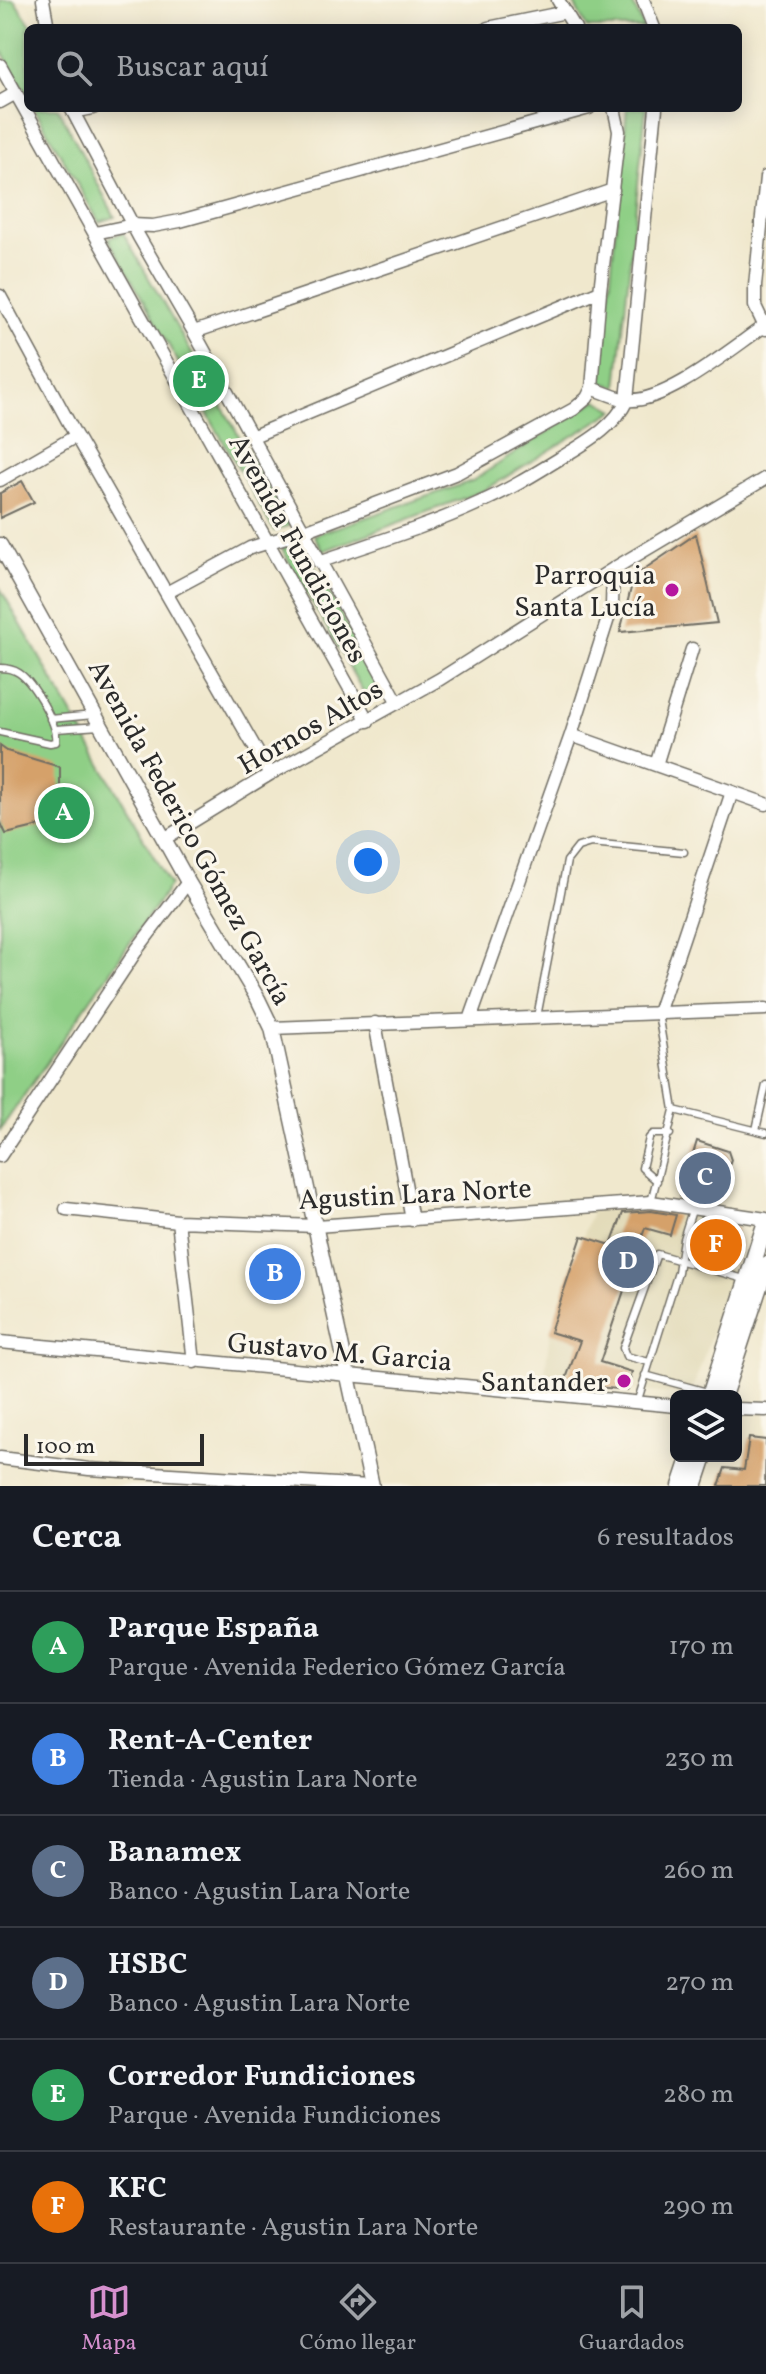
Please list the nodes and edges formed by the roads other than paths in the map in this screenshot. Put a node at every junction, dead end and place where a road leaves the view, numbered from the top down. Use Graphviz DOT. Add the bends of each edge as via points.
graph roads {
  1 [pos="43,0"];
  2 [pos="558,0"];
  3 [pos="643,0"];
  4 [pos="566,12"];
  5 [pos="47,24"];
  6 [pos="508,24"];
  7 [pos="573,24"];
  8 [pos="652,24"];
  9 [pos="0,65"];
  10 [pos="16,93"];
  11 [pos="0,102"];
  12 [pos="24,107"];
  13 [pos="27,112"];
  14 [pos="73,112"];
  15 [pos="575,112"];
  16 [pos="615,112"];
  17 [pos="656,112"];
  18 [pos="766,177"];
  19 [pos="613,190"];
  20 [pos="133,225"];
  21 [pos="95,233"];
  22 [pos="600,291"];
  23 [pos="0,296"];
  24 [pos="764,328"];
  25 [pos="194,332"];
  26 [pos="592,388"];
  27 [pos="627,400"];
  28 [pos="76,436"];
  29 [pos="251,437"];
  30 [pos="766,478"];
  31 [pos="0,480"];
  32 [pos="302,532"];
  33 [pos="268,542"];
  34 [pos="0,545"];
  35 [pos="319,562"];
  36 [pos="613,569"];
  37 [pos="168,592"];
  38 [pos="692,649"];
  39 [pos="0,668"];
  40 [pos="398,703"];
  41 [pos="50,719"];
  42 [pos="97,720"];
  43 [pos="368,721"];
  44 [pos="56,729"];
  45 [pos="0,732"];
  46 [pos="571,735"];
  47 [pos="656,765"];
  48 [pos="270,774"];
  49 [pos="732,792"];
  50 [pos="766,804"];
  51 [pos="164,839"];
  52 [pos="684,852"];
  53 [pos="188,882"];
  54 [pos="766,1009"];
  55 [pos="658,1013"];
  56 [pos="537,1017"];
  57 [pos="470,1020"];
  58 [pos="375,1023"];
  59 [pos="272,1028"];
  60 [pos="766,1085"];
  61 [pos="674,1110"];
  62 [pos="756,1130"];
  63 [pos="766,1133"];
  64 [pos="670,1134"];
  65 [pos="0,1156"];
  66 [pos="657,1181"];
  67 [pos="651,1202"];
  68 [pos="693,1207"];
  69 [pos="66,1209"];
  70 [pos="412,1220"];
  71 [pos="766,1220"];
  72 [pos="178,1221"];
  73 [pos="316,1226"];
  74 [pos="681,1259"];
  75 [pos="766,1265"];
  76 [pos="758,1281"];
  77 [pos="0,1342"];
  78 [pos="194,1362"];
  79 [pos="649,1362"];
  80 [pos="645,1375"];
  81 [pos="347,1376"];
  82 [pos="698,1390"];
  83 [pos="717,1390"];
  84 [pos="637,1403"];
  85 [pos="670,1406"];
  86 [pos="742,1409"];
  87 [pos="766,1410"];
  88 [pos="0,1458"];
  89 [pos="689,1462"];
  90 [pos="702,1462"];
  91 [pos="370,1486"];
  92 [pos="681,1486"];
  93 [pos="694,1486"];
  1 -- 5 [label="street"];
  2 -- 4 [label="street"];
  3 -- 8 [label="street"];
  4 -- 6 [label="street"];
  4 -- 7 [label="street"];
  9 -- 10 [label="street, Avenida Fundiciones"];
  10 -- 11 [label="street"];
  10 -- 12 [label="street, Avenida Fundiciones"];
  13 -- 21 [label="street, Avenida Fundiciones"];
  14 -- 20 [label="street, Avenida Fundiciones"];
  15 -- 20 [label="street" via="180,221"];
  16 -- 19 [label="street" via="619,131"];
  17 -- 27 [label="street"];
  18 -- 24 [label="street" via="755,286 755,306"];
  19 -- 22 [label="street"];
  19 -- 25 [label="street"];
  20 -- 21 [label="street"];
  20 -- 25 [label="street, Avenida Fundiciones"];
  21 -- 33 [label="street, Avenida Fundiciones"];
  22 -- 26 [label="street"];
  22 -- 29 [label="street"];
  23 -- 28 [label="street"];
  24 -- 27 [label="street" via="673,388 649,399"];
  25 -- 29 [label="street, Avenida Fundiciones"];
  26 -- 27 [label="street"];
  26 -- 32 [label="street" via="574,409 457,473"];
  27 -- 35 [label="street" via="605,429 512,487 435,522"];
  28 -- 31 [label="street"];
  28 -- 37 [label="street"];
  29 -- 32 [label="street, Avenida Fundiciones"];
  30 -- 36 [label="street, Hornos Altos"];
  32 -- 33 [label="street"];
  32 -- 35 [label="street, Avenida Fundiciones"];
  33 -- 37 [label="street"];
  33 -- 43 [label="street, Avenida Fundiciones"];
  34 -- 42 [label="street, Avenida Federico Gómez García"];
  35 -- 40 [label="street, Avenida Fundiciones"];
  36 -- 40 [label="street, Hornos Altos"];
  36 -- 46 [label="street" via="612,606"];
  37 -- 48 [label="street"];
  38 -- 47 [label="street"];
  39 -- 41 [label="lane" via="23,676"];
  40 -- 43 [label="street, Hornos Altos"];
  41 -- 42 [label="lane"];
  41 -- 44 [label="lane"];
  42 -- 44 [label="lane"];
  42 -- 51 [label="street, Avenida Federico Gómez García"];
  43 -- 48 [label="street, Hornos Altos"];
  44 -- 45 [label="lane" via="57,741 52,743"];
  46 -- 47 [label="street"];
  46 -- 57 [label="street"];
  47 -- 49 [label="street"];
  48 -- 51 [label="street, Hornos Altos"];
  49 -- 50 [label="street"];
  49 -- 55 [label="street"];
  51 -- 53 [label="street, Avenida Federico Gómez García"];
  52 -- 56 [label="lane" via="591,843 578,847 567,861"];
  53 -- 59 [label="street, Avenida Federico Gómez García"];
  53 -- 65 [label="street"];
  54 -- 55 [label="street"];
  55 -- 56 [label="street"];
  55 -- 61 [label="lane"];
  56 -- 57 [label="street"];
  57 -- 58 [label="street"];
  58 -- 59 [label="street"];
  58 -- 70 [label="street"];
  59 -- 73 [label="street, Avenida Federico Gómez García"];
  60 -- 62 [label="lane"];
  61 -- 62 [label="lane"];
  61 -- 64 [label="lane"];
  62 -- 63 [label="lane"];
  64 -- 66 [label="lane"];
  64 -- 66 [label="lane" via="649,1138 642,1168"];
  66 -- 67 [label="lane"];
  67 -- 68 [label="street, Agustin Lara Norte"];
  67 -- 70 [label="street, Agustin Lara Norte"];
  68 -- 71 [label="street, Agustin Lara Norte"];
  68 -- 74 [label="lane"];
  69 -- 72 [label="street, Agustin Lara Norte"];
  70 -- 73 [label="street, Agustin Lara Norte"];
  71 -- 76 [label="main road"];
  72 -- 73 [label="street, Agustin Lara Norte"];
  72 -- 78 [label="street"];
  73 -- 81 [label="street, Avenida Federico Gómez García"];
  74 -- 76 [label="lane"];
  74 -- 79 [label="lane"];
  74 -- 79 [label="lane" via="660,1253 654,1257 623,1348 626,1356"];
  75 -- 76 [label="main road"];
  76 -- 83 [label="main road"];
  77 -- 78 [label="street, Gustavo M. Garcia"];
  78 -- 81 [label="street, Gustavo M. Garcia"];
  79 -- 80 [label="lane"];
  80 -- 82 [label="lane"];
  80 -- 84 [label="lane"];
  81 -- 84 [label="street, Gustavo M. Garcia"];
  81 -- 91 [label="street, Avenida Federico Gómez García"];
  84 -- 85 [label="street, Gustavo M. Garcia"];
  86 -- 87 [label="street"];
  88 -- 91 [label="street" via="89,1469"];
  89 -- 92 [label="main road"];
  90 -- 93 [label="main road"];
}
